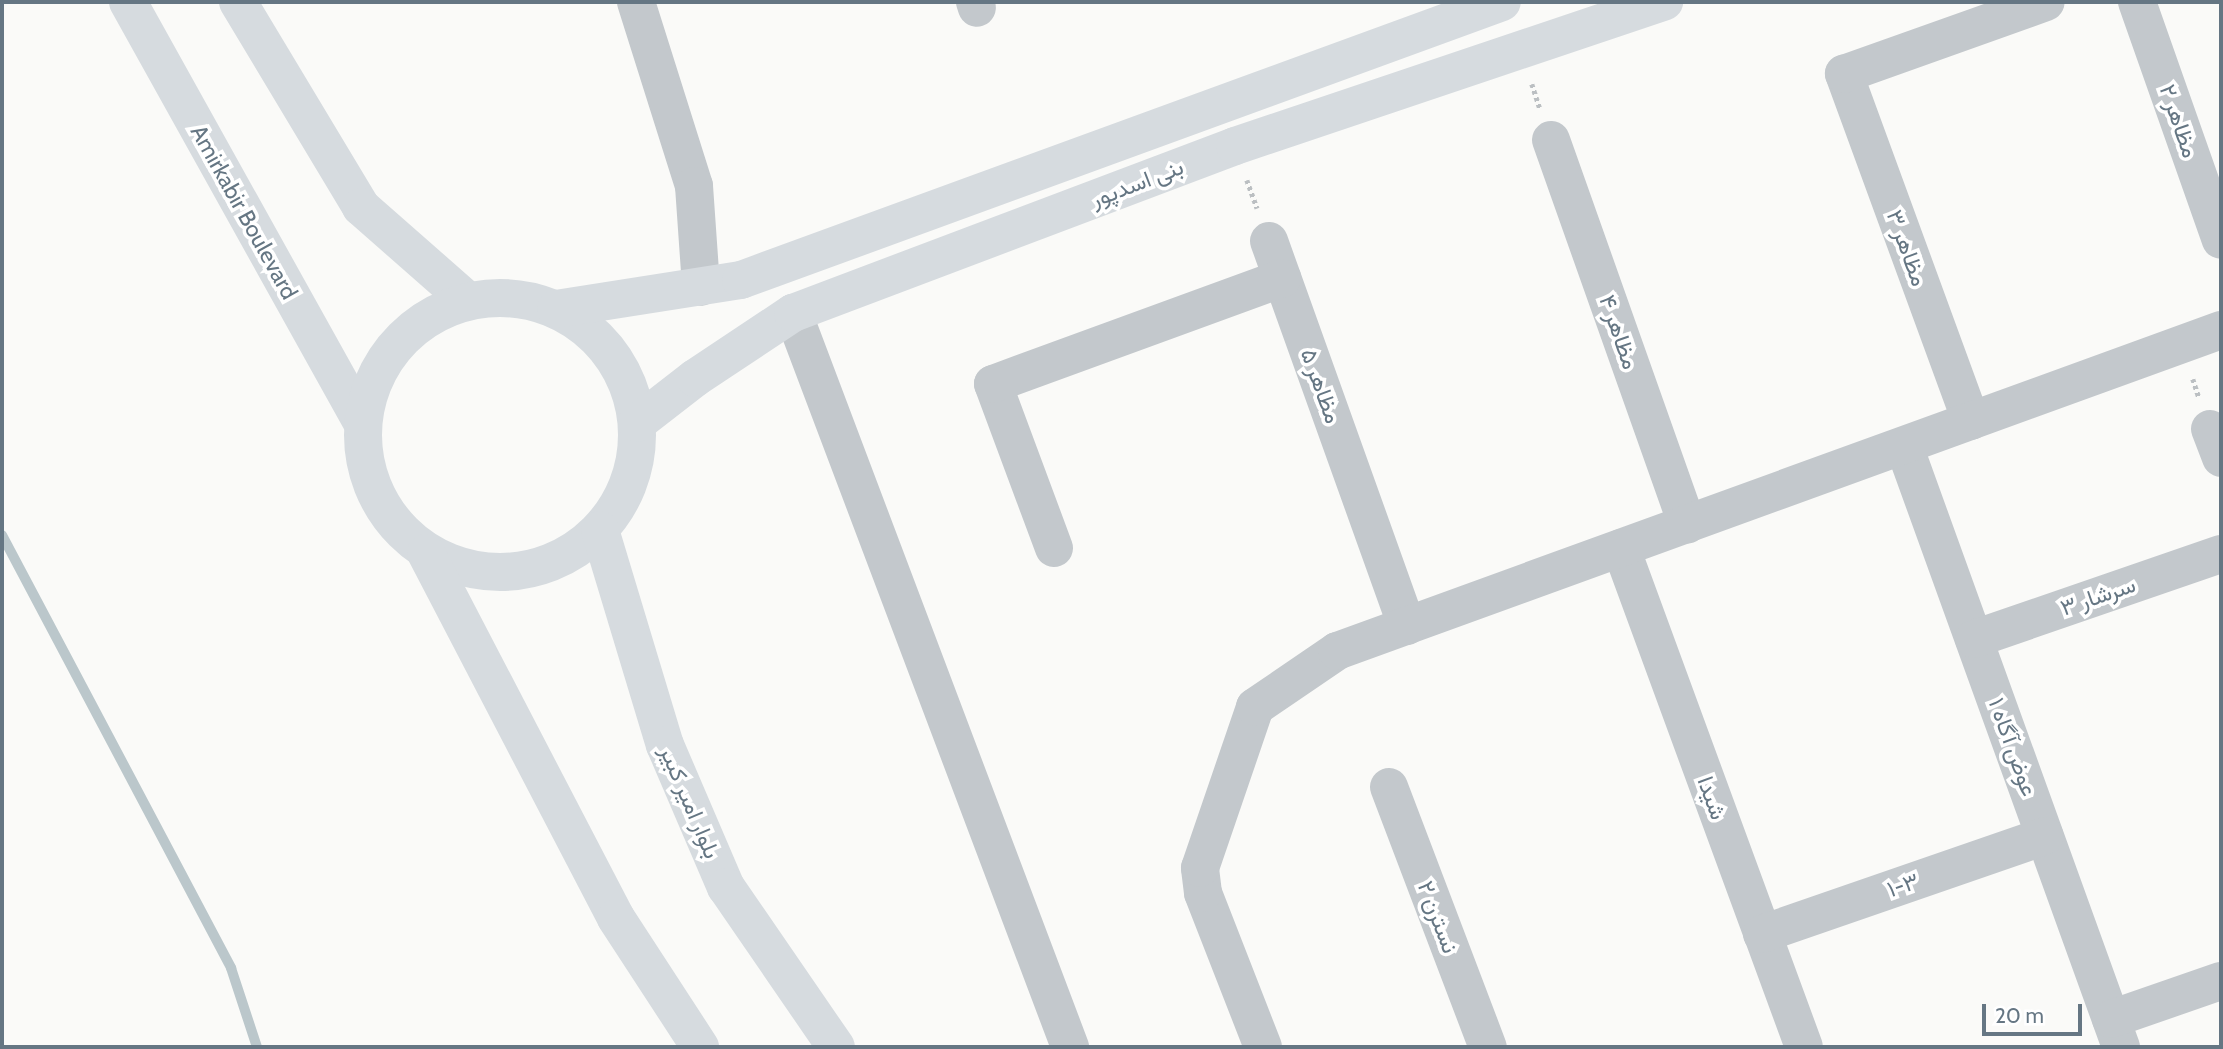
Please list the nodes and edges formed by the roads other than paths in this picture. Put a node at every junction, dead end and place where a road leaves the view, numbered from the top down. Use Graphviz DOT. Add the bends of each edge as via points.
graph roads {
  1 [pos="128,2"];
  2 [pos="238,2"];
  3 [pos="636,2"];
  4 [pos="1502,2"];
  5 [pos="1664,2"];
  6 [pos="2046,2"];
  7 [pos="2137,2"];
  8 [pos="1551,140"];
  9 [pos="2221,240"];
  10 [pos="1269,241"];
  11 [pos="1282,278"];
  12 [pos="701,287"];
  13 [pos="468,301"];
  14 [pos="556,309"];
  15 [pos="793,313"];
  16 [pos="2221,330"];
  17 [pos="1971,421"];
  18 [pos="362,422"];
  19 [pos="637,423"];
  20 [pos="1904,446"];
  21 [pos="1687,524"];
  22 [pos="600,530"];
  23 [pos="1054,548"];
  24 [pos="1621,548"];
  25 [pos="426,553"];
  26 [pos="2221,554"];
  27 [pos="1407,626"];
  28 [pos="1974,639"];
  29 [pos="1389,787"];
  30 [pos="2045,835"];
  31 [pos="1762,934"];
  32 [pos="2221,981"];
  33 [pos="2116,1033"];
  34 [pos="700,1047"];
  35 [pos="836,1047"];
  36 [pos="1070,1047"];
  37 [pos="1264,1047"];
  38 [pos="1488,1047"];
  39 [pos="1804,1047"];
  1 -- 18 [label="main road, Amirkabir Boulevard"];
  2 -- 13 [label="main road" via="360,207"];
  3 -- 12 [label="street" via="694,187"];
  4 -- 12 [label="main road, بنی اسدپور" via="741,280"];
  5 -- 15 [label="main road, بنی اسدپور" via="1235,146"];
  6 -- 17 [label="street, مظاهر ۳" via="1844,74"];
  7 -- 9 [label="street, مظاهر ۲"];
  8 -- 21 [label="street, مظاهر ۴"];
  10 -- 11 [label="street, مظاهر ۵"];
  11 -- 23 [label="street" via="993,384"];
  11 -- 27 [label="street, مظاهر ۵"];
  12 -- 14 [label="main road, بنی اسدپور"];
  13 -- 14 [label="main road" via="513,298"];
  13 -- 18 [label="main road" via="428,317 396,344 373,380"];
  14 -- 19 [label="main road" via="596,337 624,376"];
  15 -- 19 [label="main road, بنی اسدپور" via="695,377"];
  15 -- 36 [label="street"];
  16 -- 17 [label="street"];
  17 -- 20 [label="street"];
  18 -- 25 [label="main road" via="366,472 389,518"];
  19 -- 22 [label="main road" via="635,461 622,498"];
  20 -- 21 [label="street"];
  20 -- 28 [label="street, عوض آگاه ۱"];
  21 -- 24 [label="street"];
  22 -- 25 [label="main road" via="562,558 517,573 470,571"];
  22 -- 35 [label="main road, بلوار امیر کبیر" via="665,745 726,887"];
  24 -- 27 [label="street"];
  24 -- 31 [label="street, شیدا"];
  25 -- 34 [label="main road" via="616,918"];
  26 -- 28 [label="street, سرشار ۳"];
  27 -- 37 [label="street" via="1337,652 1255,707 1204,856 1200,868 1203,893"];
  28 -- 30 [label="street, عوض آگاه ۱"];
  29 -- 38 [label="street, نسترن ۲"];
  30 -- 31 [label="street, ۱-۳"];
  30 -- 33 [label="street, عوض آگاه ۱"];
  31 -- 39 [label="street, شیدا"];
  32 -- 33 [label="street"];
}
